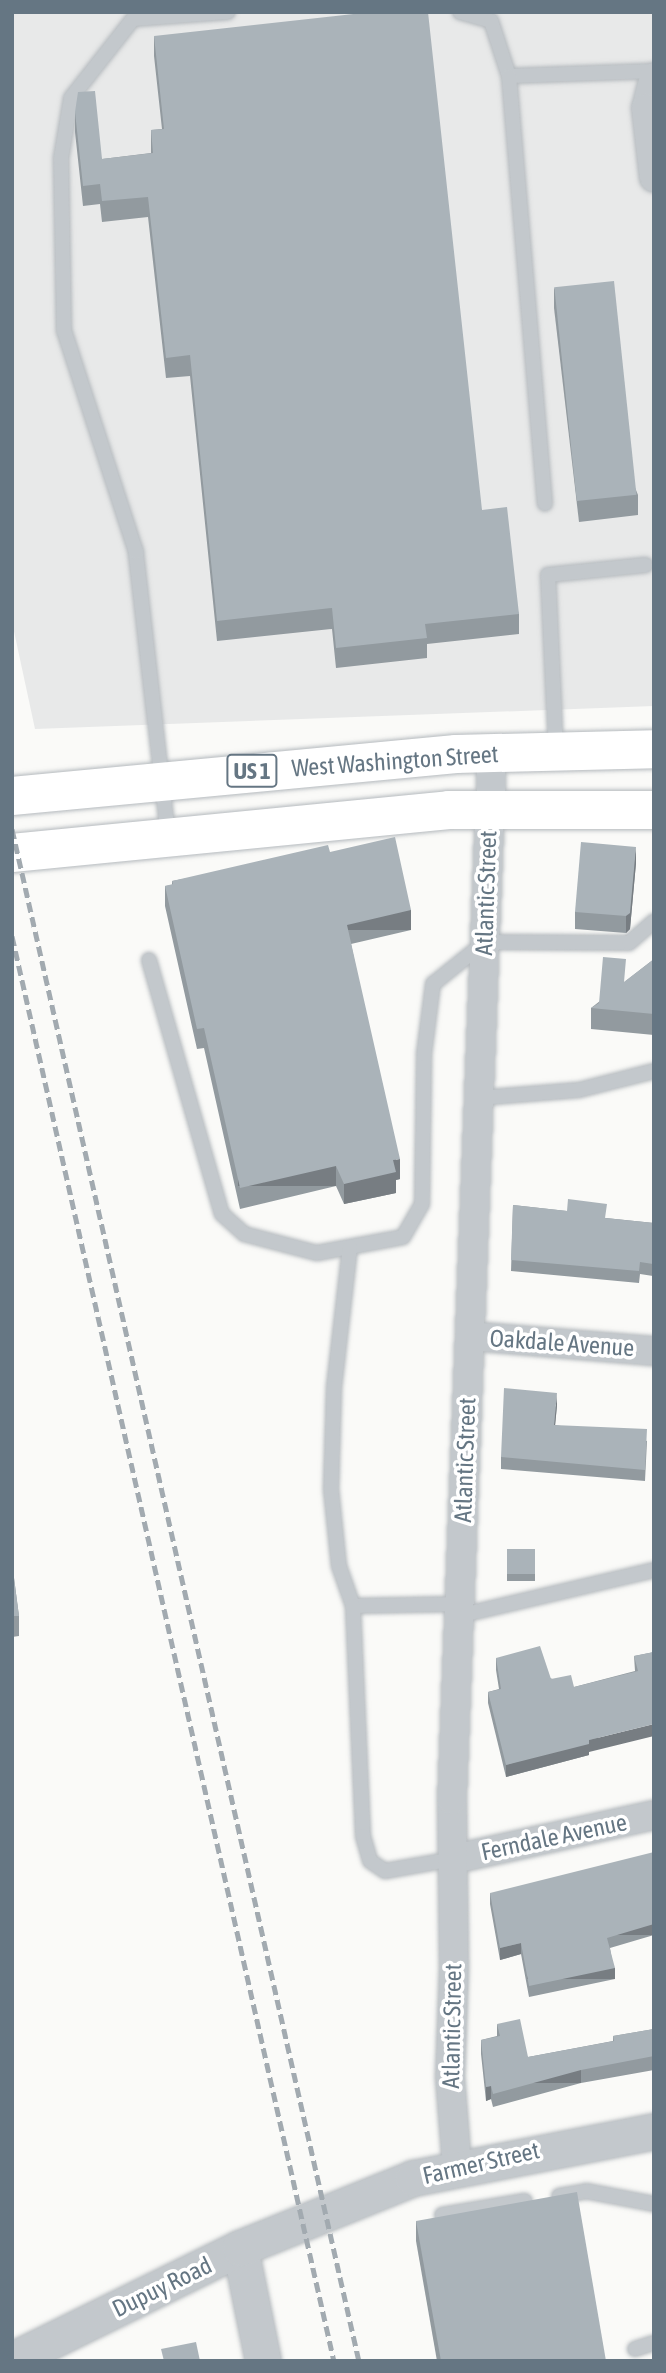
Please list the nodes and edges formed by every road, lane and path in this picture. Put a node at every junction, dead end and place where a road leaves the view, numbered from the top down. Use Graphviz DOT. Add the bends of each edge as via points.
graph roads {
  1 [pos="228,12"];
  2 [pos="460,12"];
  3 [pos="654,71"];
  4 [pos="509,76"];
  5 [pos="654,77"];
  6 [pos="654,178"];
  7 [pos="545,503"];
  8 [pos="645,565"];
  9 [pos="654,749"];
  10 [pos="556,752"];
  11 [pos="492,753"];
  12 [pos="163,779"];
  13 [pos="12,796"];
  14 [pos="489,809"];
  15 [pos="654,810"];
  16 [pos="168,836"];
  17 [pos="12,853"];
  18 [pos="654,921"];
  19 [pos="485,942"];
  20 [pos="149,960"];
  21 [pos="654,1071"];
  22 [pos="480,1098"];
  23 [pos="350,1247"];
  24 [pos="470,1336"];
  25 [pos="654,1350"];
  26 [pos="654,1570"];
  27 [pos="353,1606"];
  28 [pos="458,1610"];
  29 [pos="654,1815"];
  30 [pos="454,1859"];
  31 [pos="654,2131"];
  32 [pos="457,2166"];
  33 [pos="654,2204"];
  34 [pos="442,2215"];
  35 [pos="313,2216"];
  36 [pos="240,2249"];
  37 [pos="654,2343"];
  38 [pos="635,2349"];
  39 [pos="12,2360"];
  40 [pos="263,2361"];
  1 -- 12 [label="lane" via="134,19 71,98 61,158 64,331 136,552"];
  2 -- 4 [label="lane" via="491,21"];
  3 -- 4 [label="lane"];
  4 -- 7 [label="lane"];
  5 -- 6 [label="street" via="646,108"];
  8 -- 10 [label="lane" via="548,575"];
  9 -- 10 [label="main road, West Washington Street / US 1"];
  10 -- 11 [label="main road, West Washington Street / US 1"];
  11 -- 12 [label="main road, West Washington Street / US 1"];
  11 -- 14 [label="street, Atlantic Street"];
  12 -- 13 [label="main road, West Washington Street / US 1"];
  12 -- 16 [label="lane"];
  14 -- 15 [label="main road, US 1"];
  14 -- 16 [label="main road, US 1"];
  14 -- 19 [label="street, Atlantic Street"];
  16 -- 17 [label="main road, US 1"];
  18 -- 19 [label="lane" via="629,943"];
  19 -- 22 [label="street, Atlantic Street"];
  19 -- 23 [label="lane" via="433,984 424,1054 422,1204 403,1237"];
  20 -- 23 [label="lane" via="222,1214 243,1234 317,1253"];
  21 -- 22 [label="lane" via="579,1090"];
  22 -- 24 [label="street, Atlantic Street"];
  23 -- 27 [label="lane" via="334,1388 331,1489 339,1566"];
  24 -- 25 [label="street, Oakdale Avenue"];
  24 -- 28 [label="street, Atlantic Street"];
  26 -- 28 [label="lane"];
  27 -- 28 [label="lane"];
  27 -- 30 [label="lane" via="363,1836 370,1861 385,1871"];
  28 -- 30 [label="street, Atlantic Street"];
  29 -- 30 [label="street, Ferndale Avenue"];
  30 -- 32 [label="street, Atlantic Street" via="450,2077"];
  31 -- 32 [label="street, Farmer Street"];
  32 -- 35 [label="street, Farmer Street"];
  33 -- 34 [label="lane" via="586,2191"];
  35 -- 36 [label="street, Dupuy Road"];
  36 -- 39 [label="street, Dupuy Road"];
  36 -- 40 [label="street"];
  37 -- 38 [label="lane"];
}
